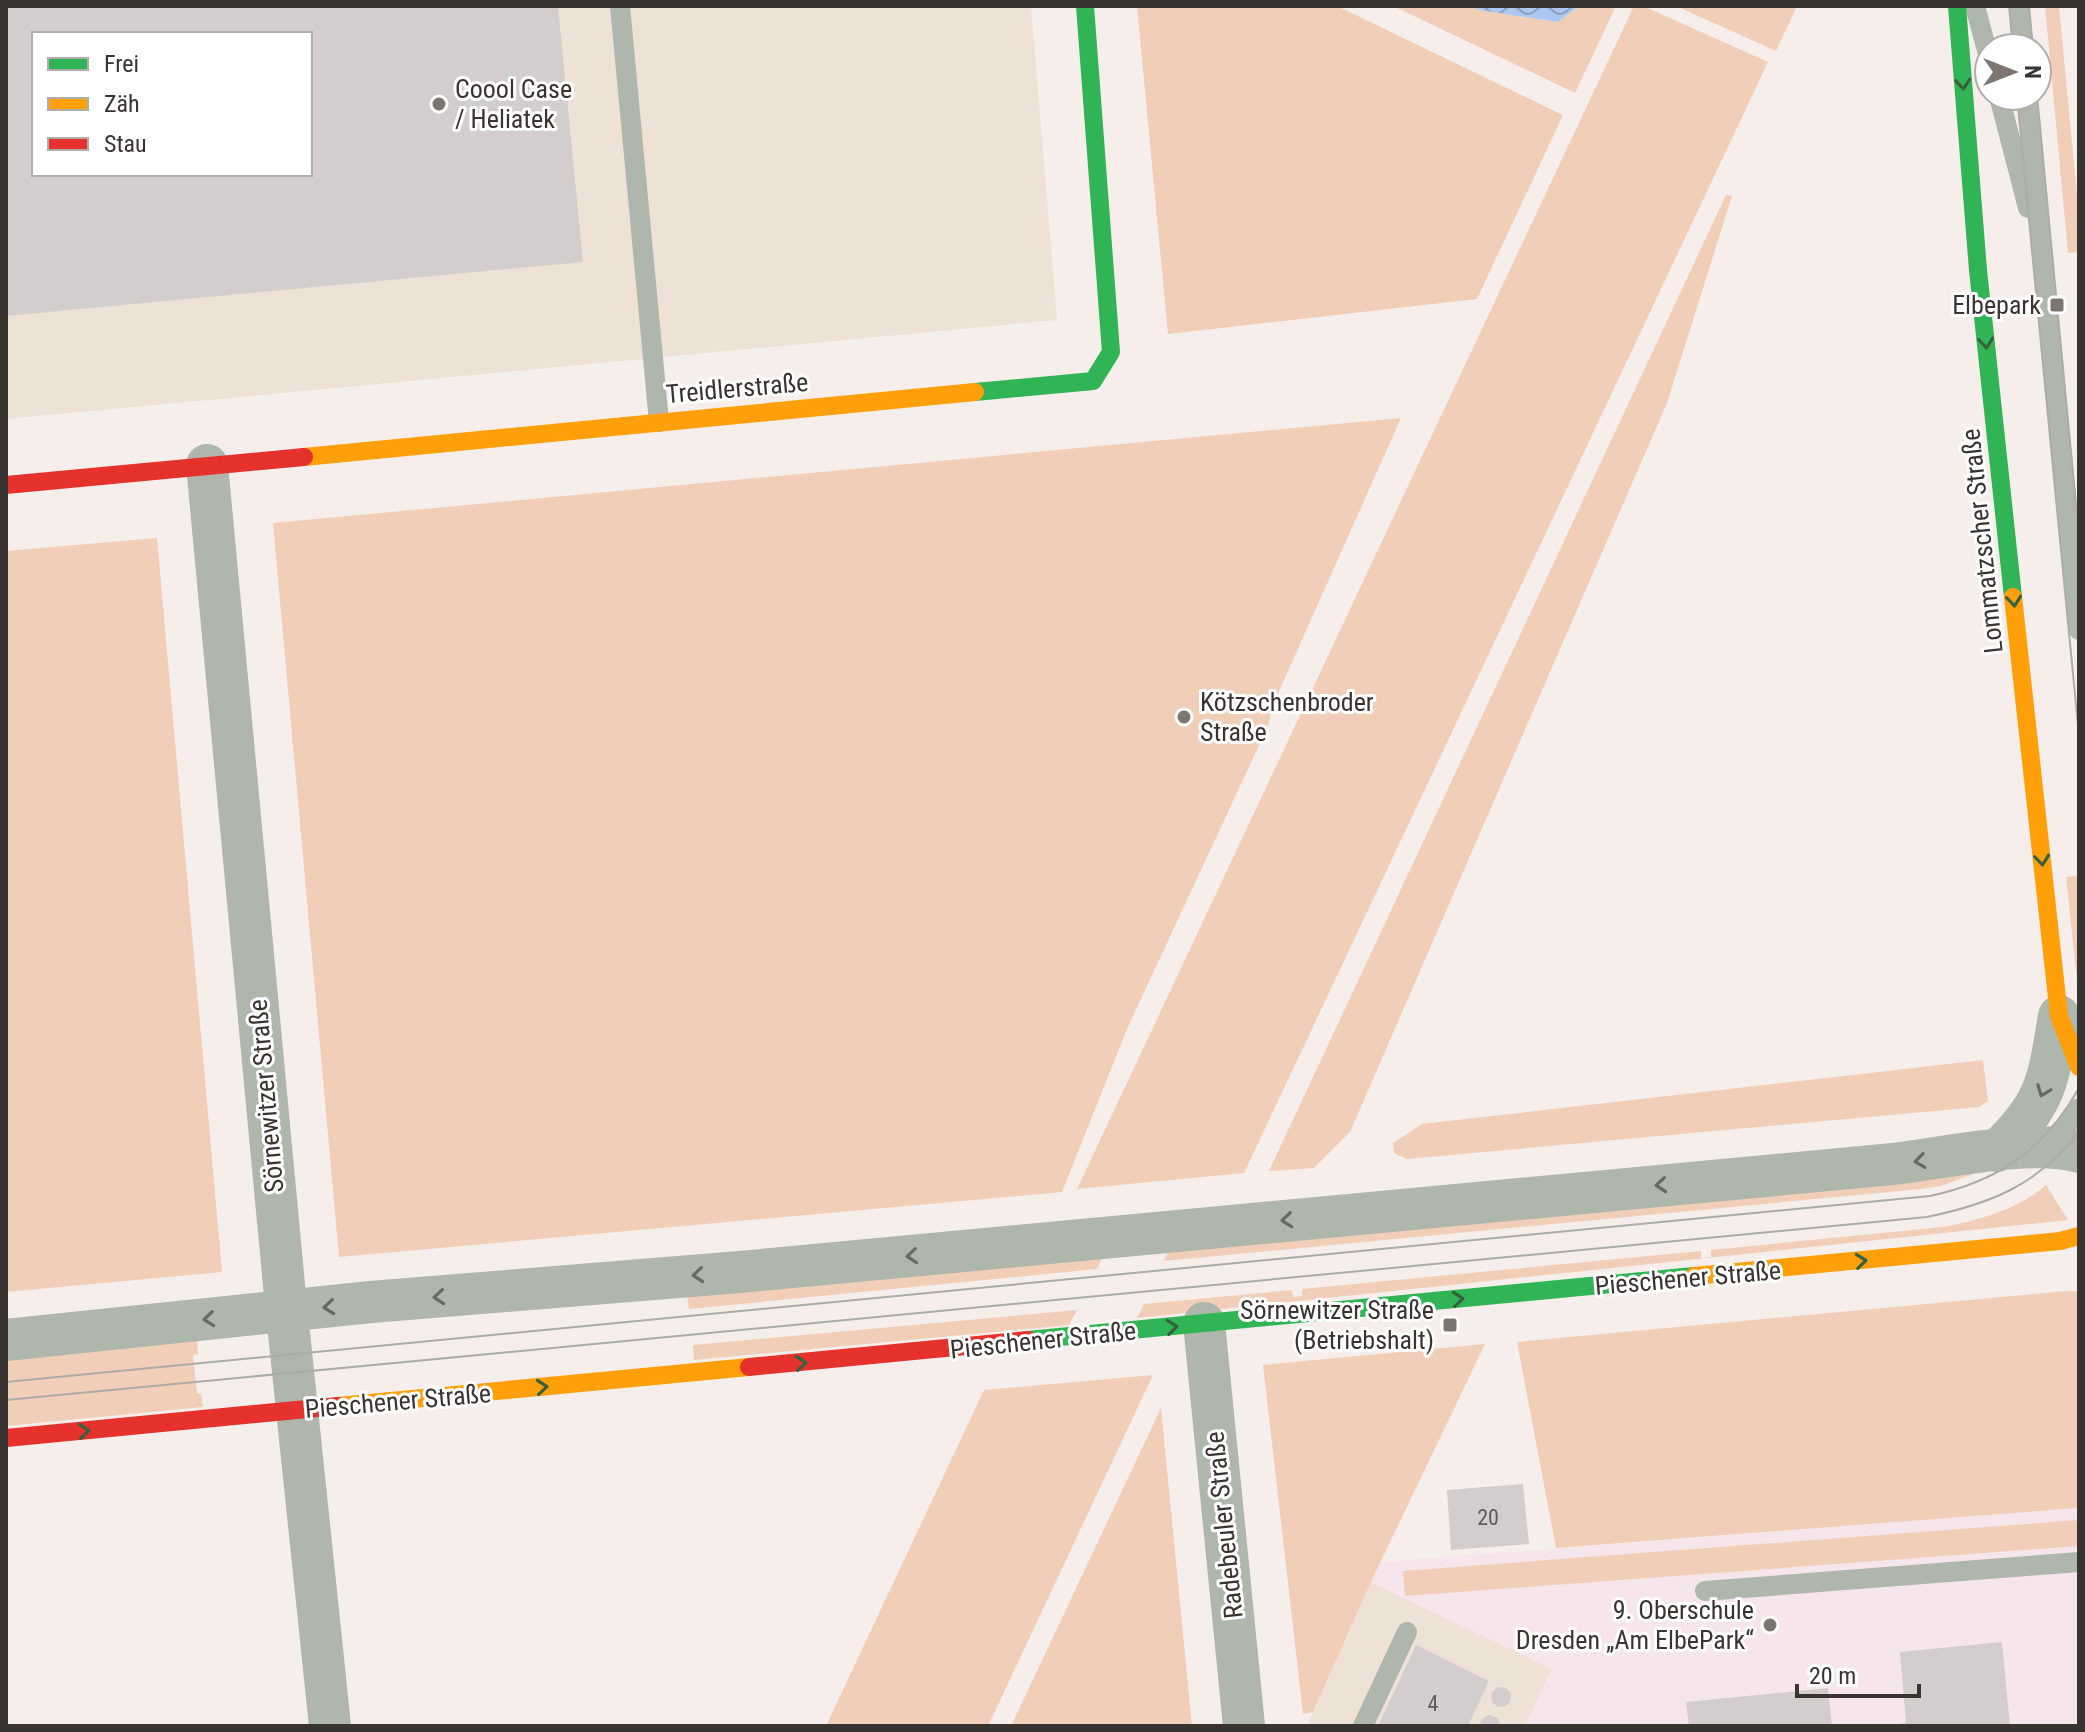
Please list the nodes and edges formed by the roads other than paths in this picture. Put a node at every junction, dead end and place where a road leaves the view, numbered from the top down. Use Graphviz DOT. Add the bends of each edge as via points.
graph roads {
  1 [pos="620,6"];
  2 [pos="1085,6"];
  3 [pos="1957,6"];
  4 [pos="1975,6"];
  5 [pos="2019,6"];
  6 [pos="1982,32"];
  7 [pos="2021,32"];
  8 [pos="2003,112"];
  9 [pos="2029,112"];
  10 [pos="2043,263"];
  11 [pos="659,422"];
  12 [pos="207,465"];
  13 [pos="6,485"];
  14 [pos="2079,630"];
  15 [pos="2059,1016"];
  16 [pos="2079,1067"];
  17 [pos="2079,1108"];
  18 [pos="2065,1149"];
  19 [pos="1997,1151"];
  20 [pos="2079,1236"];
  21 [pos="287,1311"];
  22 [pos="1204,1323"];
  23 [pos="6,1340"];
  24 [pos="298,1410"];
  25 [pos="6,1438"];
  26 [pos="2079,1562"];
  27 [pos="1705,1591"];
  28 [pos="1407,1632"];
  29 [pos="330,1726"];
  30 [pos="1244,1726"];
  31 [pos="1363,1726"];
  1 -- 11 [label="lane"];
  2 -- 11 [label="street, Treidlerstraße" via="1111,352 1093,381"];
  3 -- 15 [label="street, Lommatzscher Straße, one-way" via="1978,270"];
  4 -- 6 [label="lane"];
  5 -- 7 [label="lane"];
  8 -- 10 [label="lane"];
  9 -- 10 [label="lane"];
  10 -- 14 [label="lane"];
  11 -- 12 [label="street, Treidlerstraße"];
  12 -- 13 [label="street, Treidlerstraße"];
  12 -- 21 [label="street, Sörnewitzer Straße"];
  15 -- 16 [label="street, Lommatzscher Straße"];
  15 -- 19 [label="street, one-way" via="2040,1101"];
  17 -- 18 [label="lane"];
  18 -- 19 [label="street"];
  19 -- 21 [label="street, one-way"];
  22 -- 20 [label="street, Pieschener Straße, one-way"];
  21 -- 23 [label="street, one-way"];
  21 -- 24 [label="street, Sörnewitzer Straße"];
  24 -- 22 [label="street, Pieschener Straße, one-way"];
  22 -- 30 [label="street, Radebeuler Straße"];
  25 -- 24 [label="street, Pieschener Straße, one-way"];
  24 -- 29 [label="street, Sörnewitzer Straße"];
  26 -- 27 [label="lane"];
  28 -- 31 [label="lane"];
}
